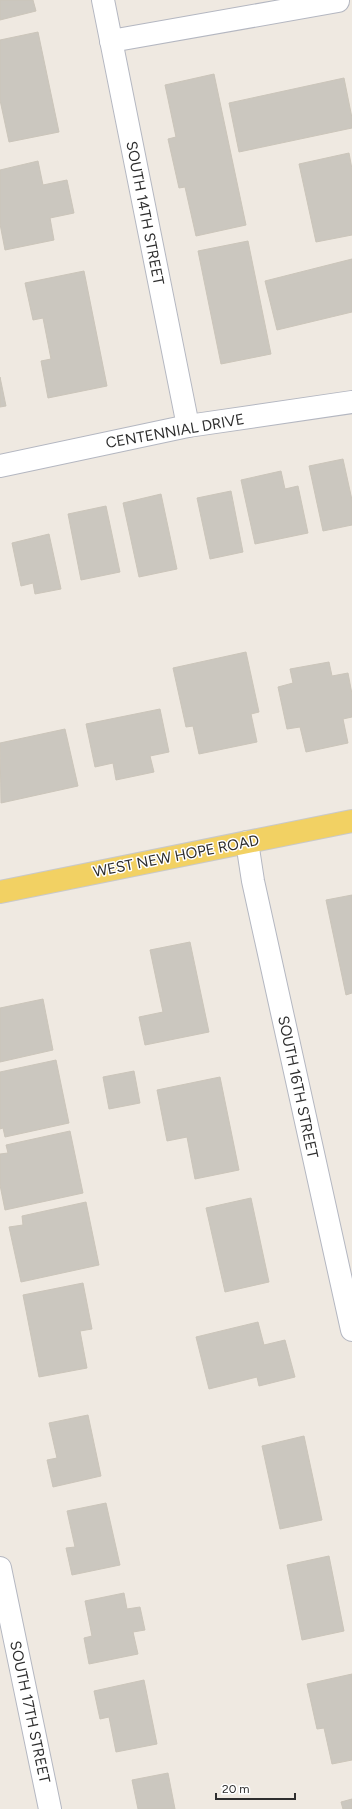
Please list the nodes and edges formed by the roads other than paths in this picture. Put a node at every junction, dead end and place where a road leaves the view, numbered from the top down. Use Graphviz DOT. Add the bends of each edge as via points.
graph roads {
  1 [pos="103,0"];
  2 [pos="338,1"];
  3 [pos="111,41"];
  4 [pos="352,402"];
  5 [pos="188,426"];
  6 [pos="0,466"];
  7 [pos="352,821"];
  8 [pos="247,842"];
  9 [pos="0,892"];
  10 [pos="352,1330"];
  11 [pos="0,1568"];
  12 [pos="50,1809"];
  1 -- 3 [label="street, SOUTH 14TH STREET"];
  2 -- 3 [label="street"];
  3 -- 5 [label="street, SOUTH 14TH STREET"];
  4 -- 5 [label="street, CENTENNIAL DRIVE"];
  5 -- 6 [label="street, CENTENNIAL DRIVE"];
  7 -- 8 [label="main road, WEST NEW HOPE ROAD"];
  8 -- 9 [label="main road, WEST NEW HOPE ROAD"];
  8 -- 10 [label="street, SOUTH 16TH STREET" via="253,881"];
  11 -- 12 [label="street, SOUTH 17TH STREET"];
}
